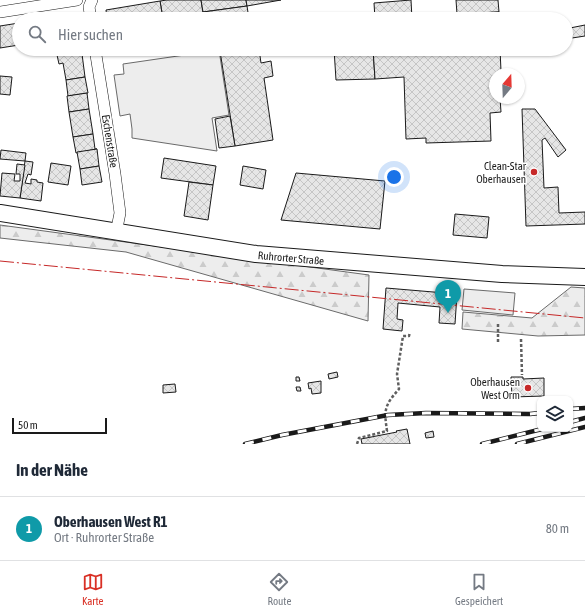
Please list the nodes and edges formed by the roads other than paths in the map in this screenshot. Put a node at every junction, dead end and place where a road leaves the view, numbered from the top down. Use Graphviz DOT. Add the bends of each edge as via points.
graph roads {
  1 [pos="77,0"];
  2 [pos="92,0"];
  3 [pos="0,12"];
  4 [pos="90,12"];
  5 [pos="96,56"];
  6 [pos="0,213"];
  7 [pos="116,233"];
  8 [pos="585,277"];
  1 -- 3 [label="street"];
  2 -- 4 [label="street"];
  5 -- 7 [label="street, Eschenstraße" via="120,213"];
  6 -- 7 [label="main road, Ruhrorter Straße"];
  7 -- 8 [label="main road, Ruhrorter Straße" via="294,258 530,276"];
}
